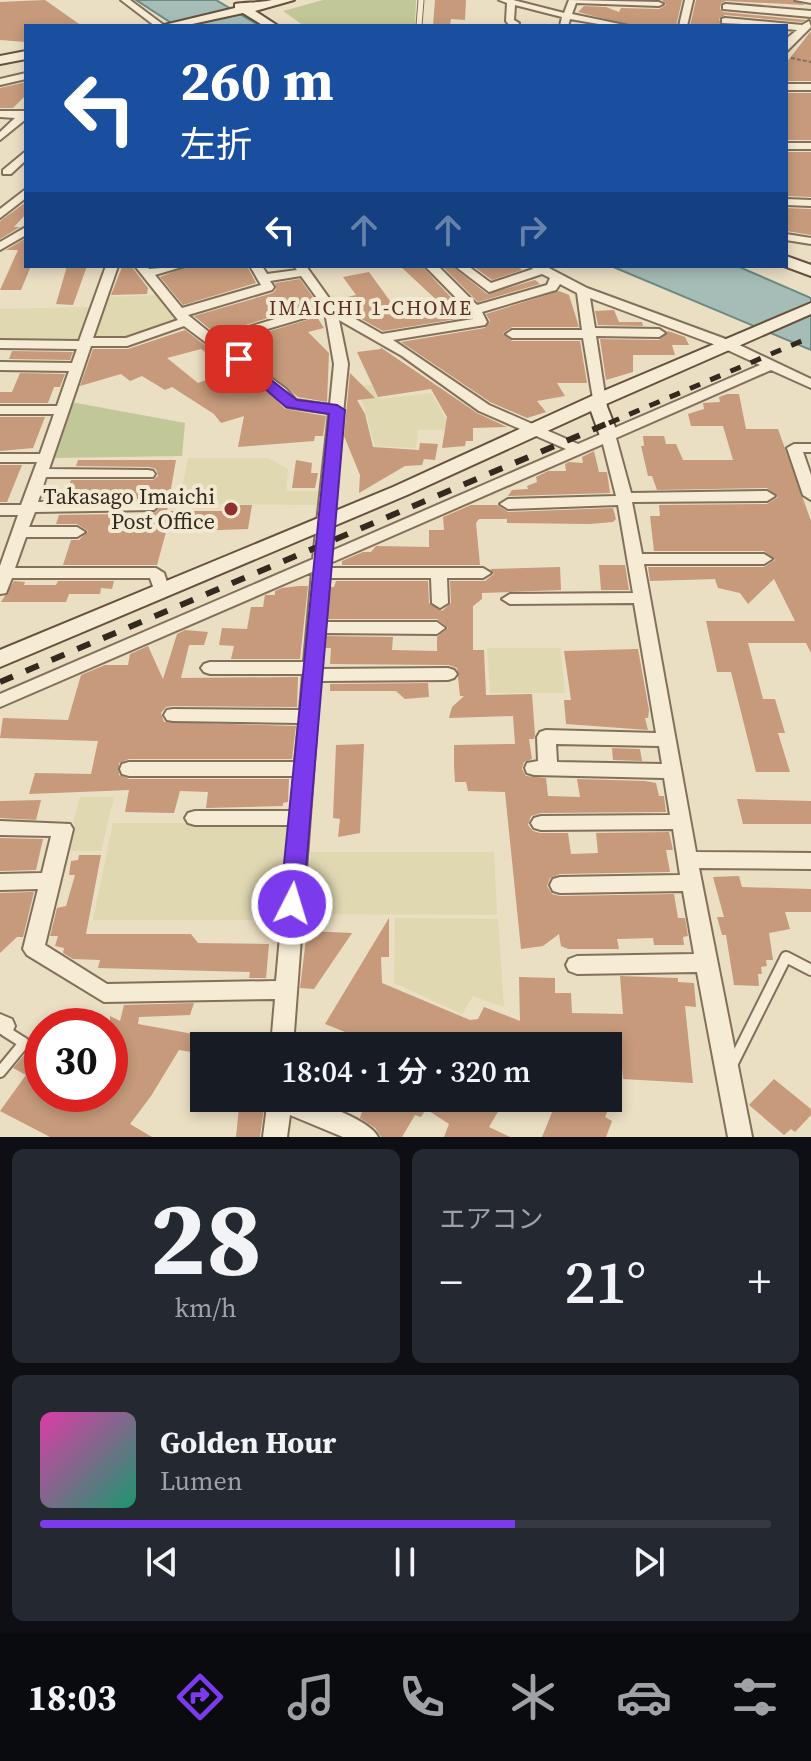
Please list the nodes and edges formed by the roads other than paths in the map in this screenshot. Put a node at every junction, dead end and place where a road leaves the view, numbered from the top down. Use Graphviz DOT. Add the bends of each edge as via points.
graph roads {
  1 [pos="125,0"];
  2 [pos="228,0"];
  3 [pos="288,0"];
  4 [pos="421,0"];
  5 [pos="689,0"];
  6 [pos="799,0"];
  7 [pos="507,1"];
  8 [pos="811,1"];
  9 [pos="268,2"];
  10 [pos="638,3"];
  11 [pos="659,4"];
  12 [pos="727,4"];
  13 [pos="612,6"];
  14 [pos="241,10"];
  15 [pos="636,14"];
  16 [pos="811,14"];
  17 [pos="565,21"];
  18 [pos="724,23"];
  19 [pos="163,24"];
  20 [pos="175,24"];
  21 [pos="268,24"];
  22 [pos="419,24"];
  23 [pos="515,24"];
  24 [pos="601,24"];
  25 [pos="683,24"];
  26 [pos="807,28"];
  27 [pos="788,42"];
  28 [pos="24,55"];
  29 [pos="0,60"];
  30 [pos="24,76"];
  31 [pos="0,82"];
  32 [pos="788,87"];
  33 [pos="811,87"];
  34 [pos="0,114"];
  35 [pos="24,115"];
  36 [pos="24,116"];
  37 [pos="0,137"];
  38 [pos="788,146"];
  39 [pos="811,146"];
  40 [pos="24,156"];
  41 [pos="3,172"];
  42 [pos="24,175"];
  43 [pos="24,194"];
  44 [pos="788,202"];
  45 [pos="811,203"];
  46 [pos="0,215"];
  47 [pos="788,237"];
  48 [pos="6,239"];
  49 [pos="811,241"];
  50 [pos="0,247"];
  51 [pos="788,262"];
  52 [pos="111,268"];
  53 [pos="433,268"];
  54 [pos="464,268"];
  55 [pos="539,268"];
  56 [pos="144,269"];
  57 [pos="302,269"];
  58 [pos="811,271"];
  59 [pos="259,272"];
  60 [pos="557,277"];
  61 [pos="583,291"];
  62 [pos="811,308"];
  63 [pos="331,309"];
  64 [pos="475,310"];
  65 [pos="183,317"];
  66 [pos="591,333"];
  67 [pos="659,333"];
  68 [pos="512,334"];
  69 [pos="380,338"];
  70 [pos="734,340"];
  71 [pos="211,342"];
  72 [pos="0,344"];
  73 [pos="84,344"];
  74 [pos="772,365"];
  75 [pos="0,366"];
  76 [pos="76,367"];
  77 [pos="811,384"];
  78 [pos="600,403"];
  79 [pos="0,410"];
  80 [pos="62,410"];
  81 [pos="337,410"];
  82 [pos="533,432"];
  83 [pos="607,434"];
  84 [pos="811,448"];
  85 [pos="577,449"];
  86 [pos="0,458"];
  87 [pos="43,465"];
  88 [pos="148,474"];
  89 [pos="811,495"];
  90 [pos="767,496"];
  91 [pos="624,500"];
  92 [pos="525,503"];
  93 [pos="508,504"];
  94 [pos="149,507"];
  95 [pos="28,509"];
  96 [pos="0,510"];
  97 [pos="529,521"];
  98 [pos="325,522"];
  99 [pos="20,532"];
  100 [pos="77,532"];
  101 [pos="634,559"];
  102 [pos="764,559"];
  103 [pos="320,567"];
  104 [pos="439,573"];
  105 [pos="483,573"];
  106 [pos="3,576"];
  107 [pos="162,591"];
  108 [pos="641,598"];
  109 [pos="510,599"];
  110 [pos="440,603"];
  111 [pos="315,627"];
  112 [pos="437,628"];
  113 [pos="0,659"];
  114 [pos="210,668"];
  115 [pos="312,672"];
  116 [pos="448,674"];
  117 [pos="0,701"];
  118 [pos="173,715"];
  119 [pos="308,717"];
  120 [pos="666,740"];
  121 [pos="129,769"];
  122 [pos="303,769"];
  123 [pos="672,771"];
  124 [pos="195,818"];
  125 [pos="299,818"];
  126 [pos="681,822"];
  127 [pos="541,823"];
  128 [pos="0,828"];
  129 [pos="687,860"];
  130 [pos="811,861"];
  131 [pos="50,881"];
  132 [pos="0,882"];
  133 [pos="691,883"];
  134 [pos="560,885"];
  135 [pos="706,963"];
  136 [pos="577,965"];
  137 [pos="811,970"];
  138 [pos="284,990"];
  139 [pos="2,1025"];
  140 [pos="282,1032"];
  141 [pos="0,1072"];
  142 [pos="728,1072"];
  143 [pos="278,1112"];
  144 [pos="312,1112"];
  145 [pos="275,1137"];
  146 [pos="366,1137"];
  147 [pos="740,1137"];
  1 -- 19 [label="street"];
  2 -- 14 [label="street"];
  3 -- 9 [label="street"];
  4 -- 22 [label="lane"];
  5 -- 25 [label="street"];
  6 -- 8 [label="street"];
  7 -- 17 [label="street"];
  7 -- 23 [label="street"];
  9 -- 14 [label="street"];
  10 -- 11 [label="street"];
  10 -- 13 [label="street"];
  10 -- 15 [label="street"];
  12 -- 16 [label="street"];
  12 -- 18 [label="street"];
  13 -- 17 [label="street" via="573,0"];
  14 -- 20 [label="street"];
  14 -- 21 [label="street"];
  17 -- 24 [label="street"];
  26 -- 27 [label="street"];
  28 -- 29 [label="street"];
  30 -- 31 [label="street"];
  32 -- 33 [label="street"];
  34 -- 35 [label="street"];
  36 -- 37 [label="street"];
  38 -- 39 [label="street"];
  40 -- 41 [label="street"];
  41 -- 42 [label="street"];
  43 -- 46 [label="street"];
  44 -- 45 [label="street"];
  47 -- 49 [label="street"];
  48 -- 50 [label="street"];
  51 -- 58 [label="street"];
  52 -- 73 [label="street"];
  53 -- 64 [label="street"];
  54 -- 55 [label="street" via="489,288"];
  55 -- 60 [label="street"];
  56 -- 65 [label="street"];
  57 -- 59 [label="street"];
  57 -- 63 [label="street"];
  59 -- 65 [label="street" via="268,287"];
  60 -- 61 [label="street"];
  60 -- 64 [label="street" via="552,287"];
  61 -- 66 [label="street"];
  61 -- 70 [label="street"];
  62 -- 70 [label="street"];
  63 -- 69 [label="street"];
  63 -- 71 [label="street"];
  63 -- 81 [label="street" via="341,364"];
  64 -- 69 [label="street" via="481,322"];
  65 -- 71 [label="street"];
  65 -- 73 [label="street" via="127,342"];
  66 -- 67 [label="street"];
  66 -- 68 [label="street"];
  66 -- 78 [label="street"];
  69 -- 82 [label="street" via="484,408"];
  70 -- 74 [label="street"];
  70 -- 78 [label="street"];
  71 -- 81 [label="street" via="292,404"];
  72 -- 73 [label="street"];
  73 -- 76 [label="street"];
  74 -- 77 [label="street"];
  74 -- 83 [label="street"];
  75 -- 76 [label="street"];
  76 -- 80 [label="street"];
  78 -- 82 [label="street"];
  78 -- 83 [label="street"];
  79 -- 80 [label="street"];
  80 -- 87 [label="street"];
  81 -- 98 [label="street"];
  82 -- 85 [label="street"];
  82 -- 98 [label="street"];
  83 -- 85 [label="street"];
  83 -- 91 [label="street"];
  84 -- 89 [label="street" via="794,448"];
  85 -- 103 [label="street"];
  86 -- 87 [label="street"];
  87 -- 88 [label="street"];
  87 -- 95 [label="street"];
  90 -- 91 [label="street" via="727,502 638,496"];
  91 -- 92 [label="street"];
  91 -- 101 [label="street"];
  92 -- 93 [label="street"];
  92 -- 97 [label="street"];
  94 -- 95 [label="street"];
  95 -- 96 [label="street"];
  95 -- 99 [label="street"];
  98 -- 103 [label="street"];
  98 -- 107 [label="street"];
  99 -- 100 [label="street"];
  99 -- 106 [label="street"];
  101 -- 102 [label="street"];
  101 -- 108 [label="street"];
  103 -- 104 [label="street"];
  103 -- 111 [label="street"];
  103 -- 117 [label="street"];
  104 -- 105 [label="street"];
  104 -- 110 [label="street"];
  106 -- 107 [label="street" via="156,573"];
  107 -- 113 [label="street"];
  108 -- 109 [label="street"];
  108 -- 120 [label="street"];
  111 -- 112 [label="street"];
  111 -- 115 [label="street"];
  114 -- 115 [label="street"];
  115 -- 116 [label="street"];
  115 -- 119 [label="street"];
  118 -- 119 [label="street"];
  119 -- 122 [label="street"];
  120 -- 123 [label="street"];
  120 -- 123 [label="street" via="546,737 541,768"];
  121 -- 122 [label="street"];
  122 -- 125 [label="street"];
  123 -- 126 [label="street"];
  124 -- 125 [label="street"];
  125 -- 138 [label="street"];
  126 -- 127 [label="street" via="580,830"];
  126 -- 129 [label="street"];
  128 -- 131 [label="street" via="63,829"];
  129 -- 130 [label="street"];
  129 -- 133 [label="street"];
  131 -- 132 [label="street"];
  131 -- 138 [label="street" via="34,949 104,993"];
  133 -- 134 [label="street"];
  133 -- 135 [label="street"];
  135 -- 136 [label="street"];
  135 -- 142 [label="street"];
  137 -- 142 [label="lane" via="786,957"];
  138 -- 140 [label="street"];
  139 -- 141 [label="lane" via="24,1043"];
  142 -- 147 [label="street"];
  143 -- 145 [label="street"];
  144 -- 146 [label="street"];
}
